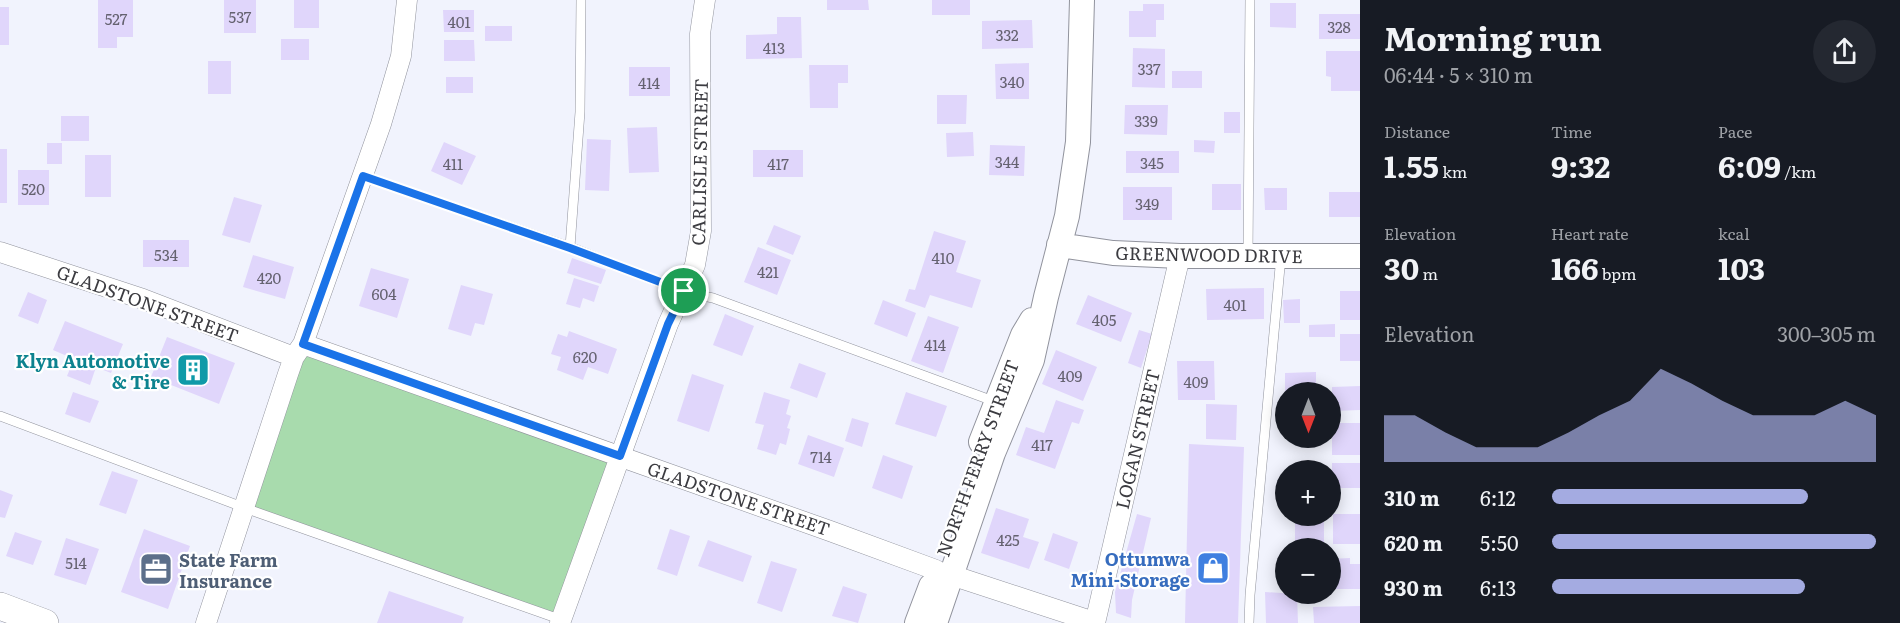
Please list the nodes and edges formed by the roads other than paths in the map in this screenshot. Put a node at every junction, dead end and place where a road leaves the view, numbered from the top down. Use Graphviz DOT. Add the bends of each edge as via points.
graph roads {
  1 [pos="407,0"];
  2 [pos="581,0"];
  3 [pos="705,0"];
  4 [pos="1082,0"];
  5 [pos="1250,0"];
  6 [pos="363,176"];
  7 [pos="1059,245"];
  8 [pos="570,248"];
  9 [pos="0,252"];
  10 [pos="1180,256"];
  11 [pos="1248,256"];
  12 [pos="1281,256"];
  13 [pos="1360,256"];
  14 [pos="684,291"];
  15 [pos="1046,297"];
  16 [pos="298,351"];
  17 [pos="996,402"];
  18 [pos="0,416"];
  19 [pos="620,456"];
  20 [pos="244,506"];
  21 [pos="944,573"];
  22 [pos="0,606"];
  23 [pos="563,622"];
  24 [pos="1094,622"];
  25 [pos="45,623"];
  26 [pos="206,623"];
  27 [pos="917,623"];
  28 [pos="935,623"];
  29 [pos="1249,623"];
  1 -- 6 [label="street" via="401,56"];
  2 -- 8 [label="lane" via="580,112"];
  3 -- 14 [label="street, CARLISLE STREET" via="700,34 701,231 695,265"];
  4 -- 7 [label="street, NORTH FERRY STREET" via="1078,142"];
  5 -- 11 [label="lane"];
  6 -- 8 [label="lane"];
  6 -- 16 [label="street"];
  7 -- 10 [label="street, GREENWOOD DRIVE" via="1113,253"];
  7 -- 15 [label="street, NORTH FERRY STREET"];
  8 -- 14 [label="lane"];
  9 -- 16 [label="street, GLADSTONE STREET"];
  10 -- 11 [label="street, GREENWOOD DRIVE"];
  10 -- 24 [label="street, LOGAN STREET"];
  11 -- 12 [label="street, GREENWOOD DRIVE"];
  12 -- 13 [label="street, GREENWOOD DRIVE"];
  12 -- 29 [label="lane"];
  14 -- 17 [label="lane" via="713,298"];
  14 -- 19 [label="street, CARLISLE STREET"];
  15 -- 17 [label="street, NORTH FERRY STREET" via="1023,335"];
  15 -- 21 [label="street, NORTH FERRY STREET" via="1032,360"];
  16 -- 19 [label="street, GLADSTONE STREET"];
  16 -- 20 [label="street"];
  17 -- 21 [label="street, NORTH FERRY STREET"];
  18 -- 20 [label="lane"];
  19 -- 21 [label="street, GLADSTONE STREET"];
  19 -- 23 [label="street, CARLISLE STREET"];
  20 -- 23 [label="lane"];
  20 -- 26 [label="street"];
  21 -- 24 [label="street, GLADSTONE STREET"];
  21 -- 27 [label="street, NORTH FERRY STREET"];
  21 -- 28 [label="street, NORTH FERRY STREET"];
  22 -- 25 [label="main road"];
}
